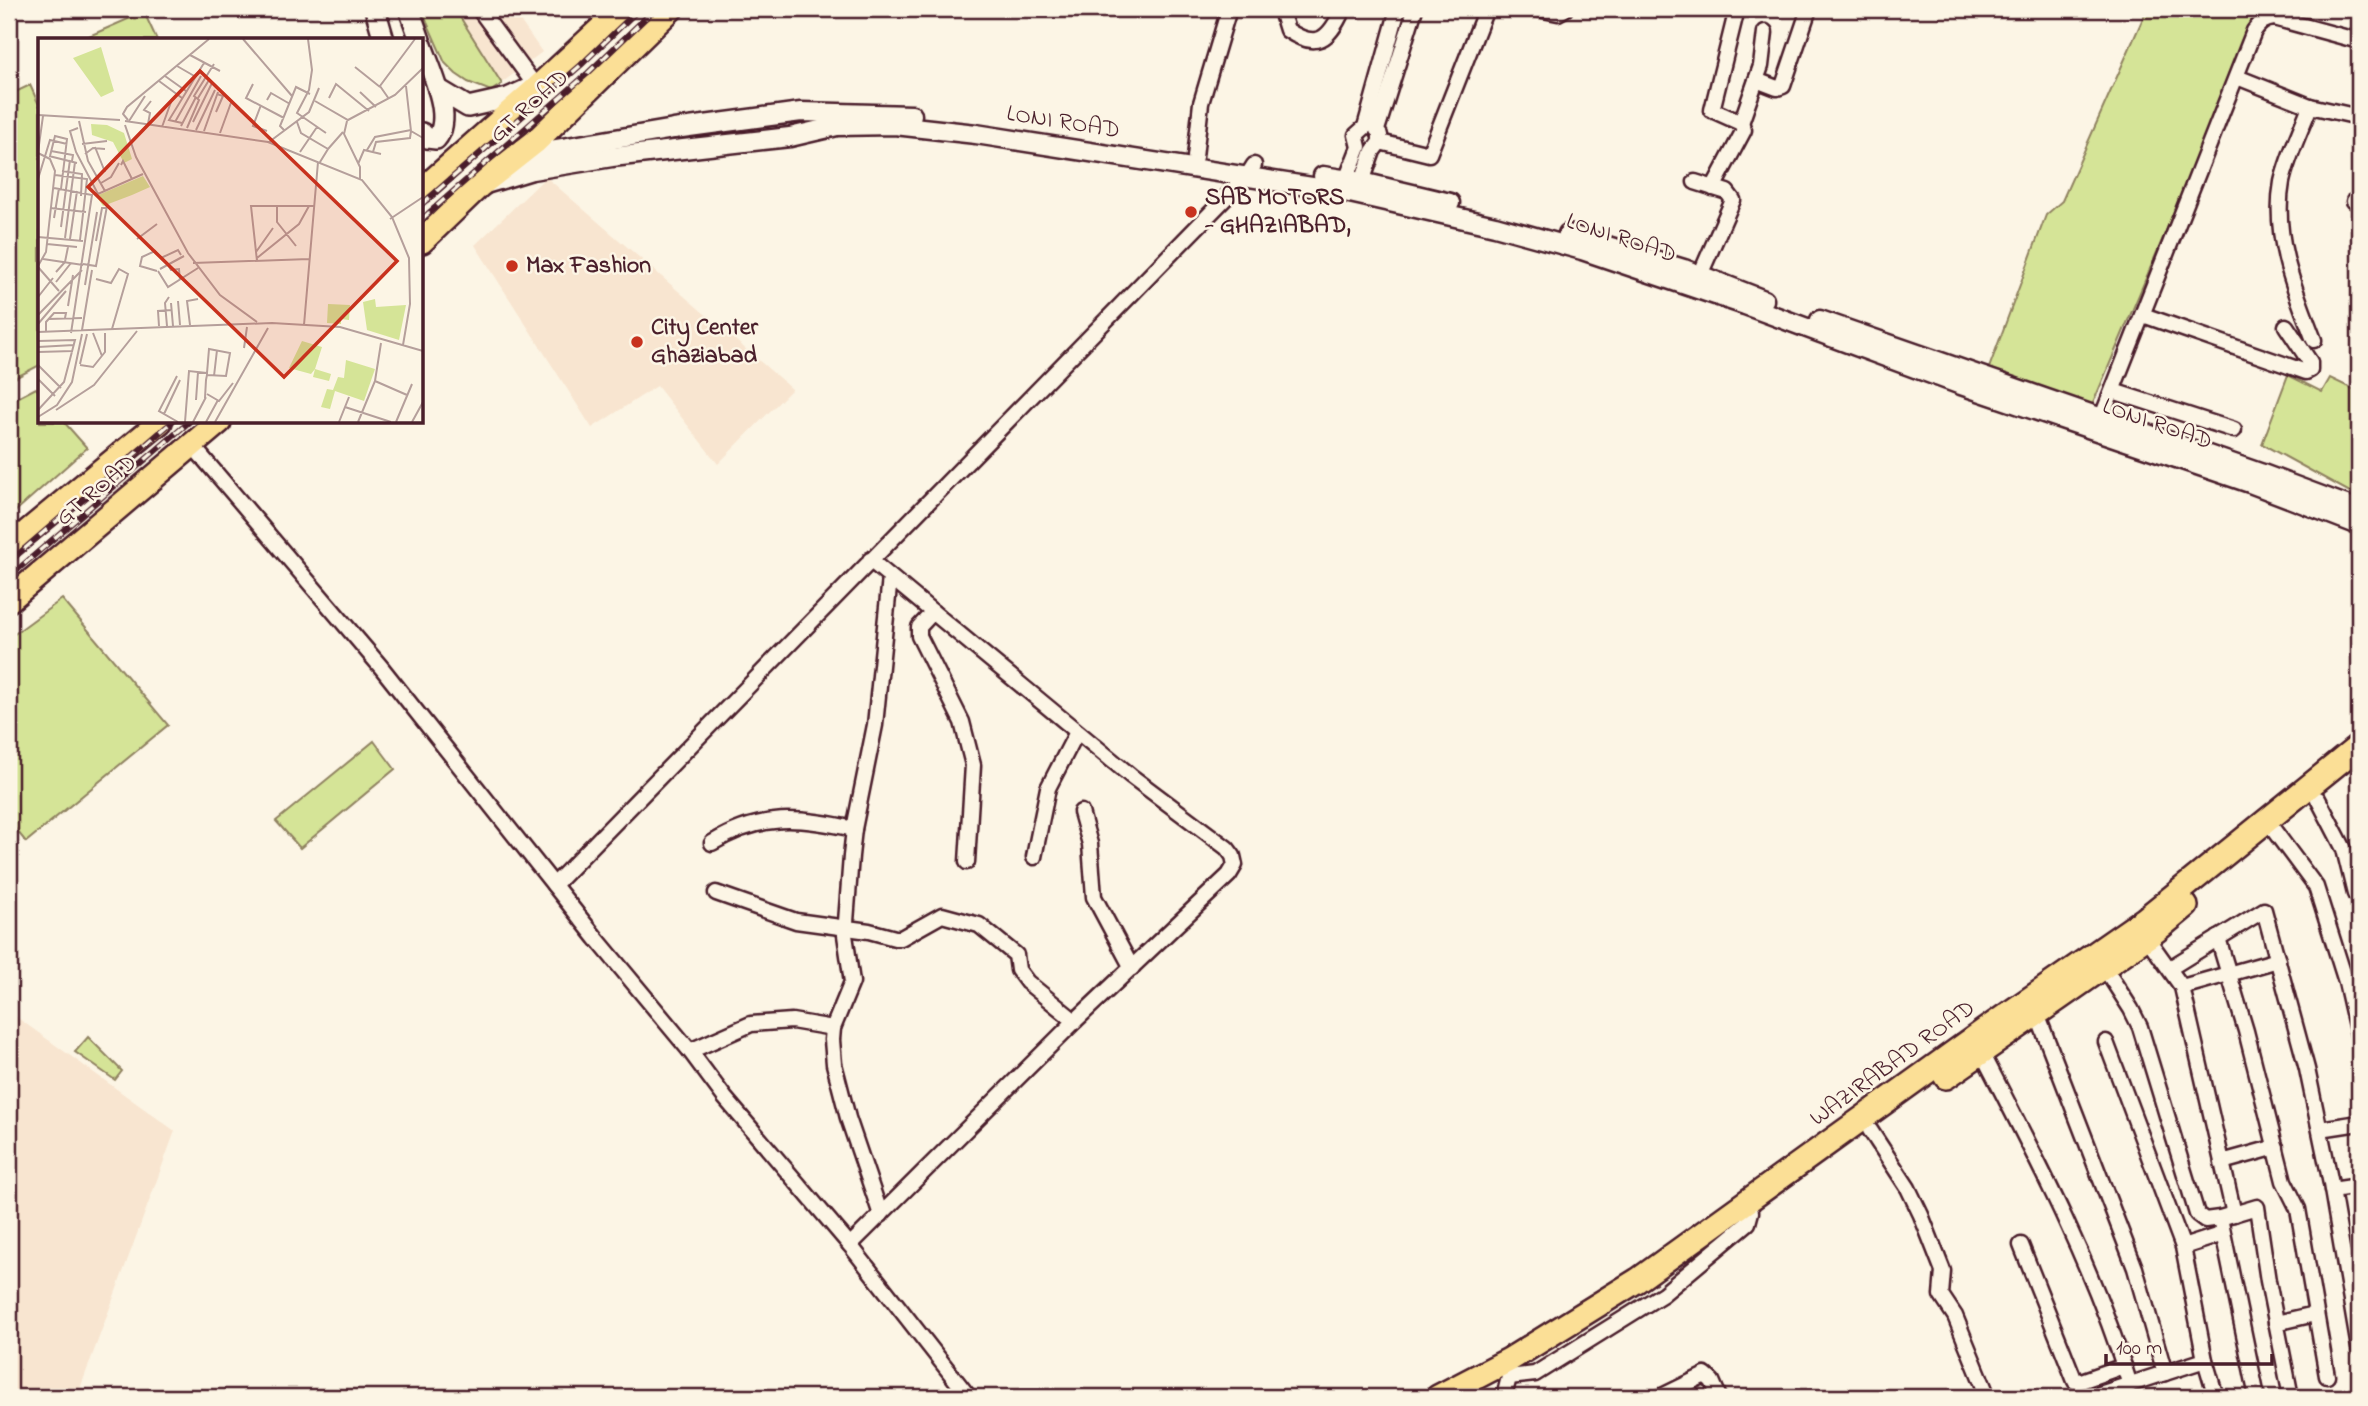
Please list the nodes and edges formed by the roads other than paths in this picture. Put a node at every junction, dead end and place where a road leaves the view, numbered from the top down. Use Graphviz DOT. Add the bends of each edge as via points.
graph roads {
  1 [pos="375,9"];
  2 [pos="409,9"];
  3 [pos="479,9"];
  4 [pos="622,9"];
  5 [pos="671,9"];
  6 [pos="1229,9"];
  7 [pos="1285,9"];
  8 [pos="1343,9"];
  9 [pos="1398,9"];
  10 [pos="1415,9"];
  11 [pos="1486,9"];
  12 [pos="1538,9"];
  13 [pos="1564,9"];
  14 [pos="1737,9"];
  15 [pos="1809,9"];
  16 [pos="1765,32"];
  17 [pos="383,38"];
  18 [pos="420,38"];
  19 [pos="2359,41"];
  20 [pos="424,50"];
  21 [pos="2238,77"];
  22 [pos="1756,80"];
  23 [pos="535,87"];
  24 [pos="438,89"];
  25 [pos="2310,106"];
  26 [pos="2359,117"];
  27 [pos="837,119"];
  28 [pos="1741,123"];
  29 [pos="424,135"];
  30 [pos="1037,138"];
  31 [pos="1371,139"];
  32 [pos="516,156"];
  33 [pos="1195,158"];
  34 [pos="1250,170"];
  35 [pos="1354,181"];
  36 [pos="1695,181"];
  37 [pos="479,186"];
  38 [pos="424,188"];
  39 [pos="1713,188"];
  40 [pos="424,239"];
  41 [pos="1700,275"];
  42 [pos="2143,315"];
  43 [pos="2286,326"];
  44 [pos="2314,341"];
  45 [pos="2113,391"];
  46 [pos="2101,419"];
  47 [pos="158,424"];
  48 [pos="217,424"];
  49 [pos="2234,429"];
  50 [pos="192,445"];
  51 [pos="2269,483"];
  52 [pos="2359,510"];
  53 [pos="2359,526"];
  54 [pos="9,547"];
  55 [pos="870,560"];
  56 [pos="890,577"];
  57 [pos="9,600"];
  58 [pos="933,612"];
  59 [pos="1077,732"];
  60 [pos="2359,746"];
  61 [pos="2359,765"];
  62 [pos="2318,799"];
  63 [pos="1081,812"];
  64 [pos="2271,827"];
  65 [pos="854,829"];
  66 [pos="712,843"];
  67 [pos="1034,857"];
  68 [pos="967,862"];
  69 [pos="554,885"];
  70 [pos="716,893"];
  71 [pos="2355,894"];
  72 [pos="845,928"];
  73 [pos="2141,931"];
  74 [pos="2218,939"];
  75 [pos="2278,960"];
  76 [pos="2104,967"];
  77 [pos="1132,968"];
  78 [pos="2170,968"];
  79 [pos="2229,974"];
  80 [pos="2353,980"];
  81 [pos="2182,987"];
  82 [pos="2037,1014"];
  83 [pos="1075,1021"];
  84 [pos="833,1028"];
  85 [pos="2358,1035"];
  86 [pos="2106,1042"];
  87 [pos="690,1051"];
  88 [pos="1982,1053"];
  89 [pos="2359,1123"];
  90 [pos="2320,1129"];
  91 [pos="1870,1130"];
  92 [pos="2276,1147"];
  93 [pos="2222,1161"];
  94 [pos="2359,1186"];
  95 [pos="2332,1190"];
  96 [pos="881,1214"];
  97 [pos="2227,1216"];
  98 [pos="2223,1234"];
  99 [pos="850,1245"];
  100 [pos="2021,1245"];
  101 [pos="2183,1247"];
  102 [pos="2315,1314"];
  103 [pos="2276,1323"];
  104 [pos="2359,1342"];
  105 [pos="2205,1360"];
  106 [pos="2124,1366"];
  107 [pos="2165,1373"];
  108 [pos="2327,1376"];
  109 [pos="1504,1380"];
  110 [pos="2130,1385"];
  111 [pos="2100,1394"];
  112 [pos="969,1397"];
  113 [pos="1438,1397"];
  114 [pos="1471,1397"];
  115 [pos="1660,1397"];
  116 [pos="1719,1397"];
  117 [pos="1987,1397"];
  118 [pos="2216,1397"];
  119 [pos="2257,1397"];
  120 [pos="2291,1397"];
  1 -- 17 [label="main road"];
  2 -- 18 [label="main road"];
  3 -- 23 [label="street"];
  4 -- 23 [label="highway, GT ROAD"];
  5 -- 32 [label="highway, GT ROAD"];
  6 -- 33 [label="street" via="1201,103"];
  7 -- 8 [label="street" via="1287,30 1312,42 1327,37"];
  9 -- 31 [label="street"];
  10 -- 31 [label="street"];
  11 -- 31 [label="street" via="1429,154"];
  12 -- 13 [label="street" via="1558,13"];
  14 -- 28 [label="street" via="1712,110"];
  15 -- 22 [label="street" via="1783,86"];
  16 -- 22 [label="street"];
  19 -- 21 [label="street" via="2267,18 2254,31"];
  20 -- 24 [label="main road"];
  21 -- 25 [label="street"];
  21 -- 42 [label="street"];
  22 -- 28 [label="street"];
  23 -- 24 [label="main road" via="468,107"];
  23 -- 38 [label="highway, GT ROAD"];
  24 -- 29 [label="main road" via="445,123 436,139"];
  25 -- 26 [label="street"];
  25 -- 44 [label="street" via="2289,160 2280,204 2285,257"];
  27 -- 30 [label="street, LONI ROAD"];
  27 -- 32 [label="street" via="801,112"];
  27 -- 37 [label="street" via="790,137 532,170"];
  28 -- 39 [label="street" via="1743,134"];
  30 -- 33 [label="street, LONI ROAD"];
  30 -- 34 [label="street, LONI ROAD"];
  31 -- 35 [label="street"];
  32 -- 37 [label="highway, GT ROAD"];
  33 -- 34 [label="street, LONI ROAD"];
  34 -- 35 [label="street, LONI ROAD"];
  34 -- 51 [label="street, LONI ROAD" via="1582,250 1961,385"];
  34 -- 55 [label="street"];
  35 -- 41 [label="street, LONI ROAD" via="1507,217"];
  36 -- 39 [label="street"];
  37 -- 40 [label="highway, GT ROAD"];
  39 -- 41 [label="street" via="1730,194 1733,200"];
  41 -- 46 [label="street, LONI ROAD"];
  42 -- 43 [label="street" via="2306,372 2311,362"];
  42 -- 45 [label="street"];
  45 -- 46 [label="street"];
  45 -- 49 [label="street"];
  46 -- 51 [label="street, LONI ROAD"];
  47 -- 54 [label="highway, GT ROAD"];
  48 -- 50 [label="highway, GT ROAD"];
  50 -- 57 [label="highway, GT ROAD"];
  50 -- 69 [label="street" via="381,667"];
  51 -- 52 [label="street, LONI ROAD"];
  51 -- 53 [label="street, LONI ROAD"];
  55 -- 56 [label="street"];
  55 -- 69 [label="street"];
  56 -- 58 [label="street"];
  56 -- 65 [label="street" via="875,725"];
  58 -- 59 [label="street"];
  58 -- 68 [label="street" via="919,627 919,636 962,722 973,765"];
  59 -- 67 [label="street" via="1048,788"];
  59 -- 77 [label="street" via="1233,856 1235,865 1229,875"];
  60 -- 64 [label="highway, WAZIRABAD ROAD"];
  61 -- 62 [label="highway, WAZIRABAD ROAD"];
  62 -- 64 [label="highway, WAZIRABAD ROAD"];
  62 -- 71 [label="street" via="2344,849"];
  63 -- 77 [label="street" via="1090,844 1094,897"];
  64 -- 73 [label="highway, WAZIRABAD ROAD"];
  64 -- 80 [label="street" via="2316,887"];
  65 -- 66 [label="street" via="814,820 755,822"];
  65 -- 72 [label="street"];
  69 -- 87 [label="street"];
  70 -- 72 [label="street" via="796,921"];
  72 -- 83 [label="street" via="895,938 943,915 979,925 1016,955 1018,970 1027,982"];
  72 -- 84 [label="street" via="852,982"];
  73 -- 76 [label="highway, WAZIRABAD ROAD"];
  73 -- 78 [label="street"];
  73 -- 109 [label="highway, WAZIRABAD ROAD" via="1986,1030"];
  74 -- 75 [label="street" via="2264,910"];
  74 -- 78 [label="street"];
  74 -- 79 [label="street"];
  75 -- 79 [label="street"];
  75 -- 90 [label="street"];
  76 -- 82 [label="highway, WAZIRABAD ROAD"];
  76 -- 97 [label="street" via="2140,1027 2197,1214 2202,1220"];
  77 -- 83 [label="street"];
  78 -- 81 [label="street"];
  79 -- 81 [label="street"];
  79 -- 92 [label="street"];
  80 -- 85 [label="street"];
  81 -- 93 [label="street"];
  82 -- 88 [label="highway, WAZIRABAD ROAD"];
  82 -- 107 [label="street" via="2135,1268"];
  83 -- 96 [label="street"];
  84 -- 87 [label="street" via="792,1021 751,1024"];
  84 -- 96 [label="street" via="834,1063 842,1097"];
  86 -- 101 [label="street"];
  87 -- 99 [label="street"];
  88 -- 91 [label="highway, WAZIRABAD ROAD"];
  88 -- 106 [label="street" via="2071,1229"];
  89 -- 90 [label="street"];
  90 -- 95 [label="street"];
  91 -- 109 [label="highway, WAZIRABAD ROAD" via="1642,1293"];
  91 -- 117 [label="street" via="1917,1207 1942,1271 1941,1295 1955,1316"];
  92 -- 93 [label="street"];
  92 -- 102 [label="street" via="2284,1181 2298,1209"];
  93 -- 97 [label="street"];
  94 -- 95 [label="street"];
  95 -- 104 [label="street"];
  96 -- 99 [label="street"];
  97 -- 98 [label="street"];
  97 -- 103 [label="street" via="2257,1207"];
  98 -- 101 [label="street"];
  98 -- 119 [label="street"];
  99 -- 112 [label="street"];
  100 -- 106 [label="street" via="2075,1381"];
  101 -- 105 [label="street"];
  102 -- 103 [label="street"];
  102 -- 108 [label="street"];
  103 -- 120 [label="street"];
  105 -- 107 [label="street"];
  105 -- 118 [label="street"];
  106 -- 110 [label="street"];
  107 -- 110 [label="street"];
  109 -- 113 [label="highway, WAZIRABAD ROAD"];
  109 -- 114 [label="highway, WAZIRABAD ROAD"];
  110 -- 111 [label="street"];
  115 -- 116 [label="street" via="1705,1375"];
}
